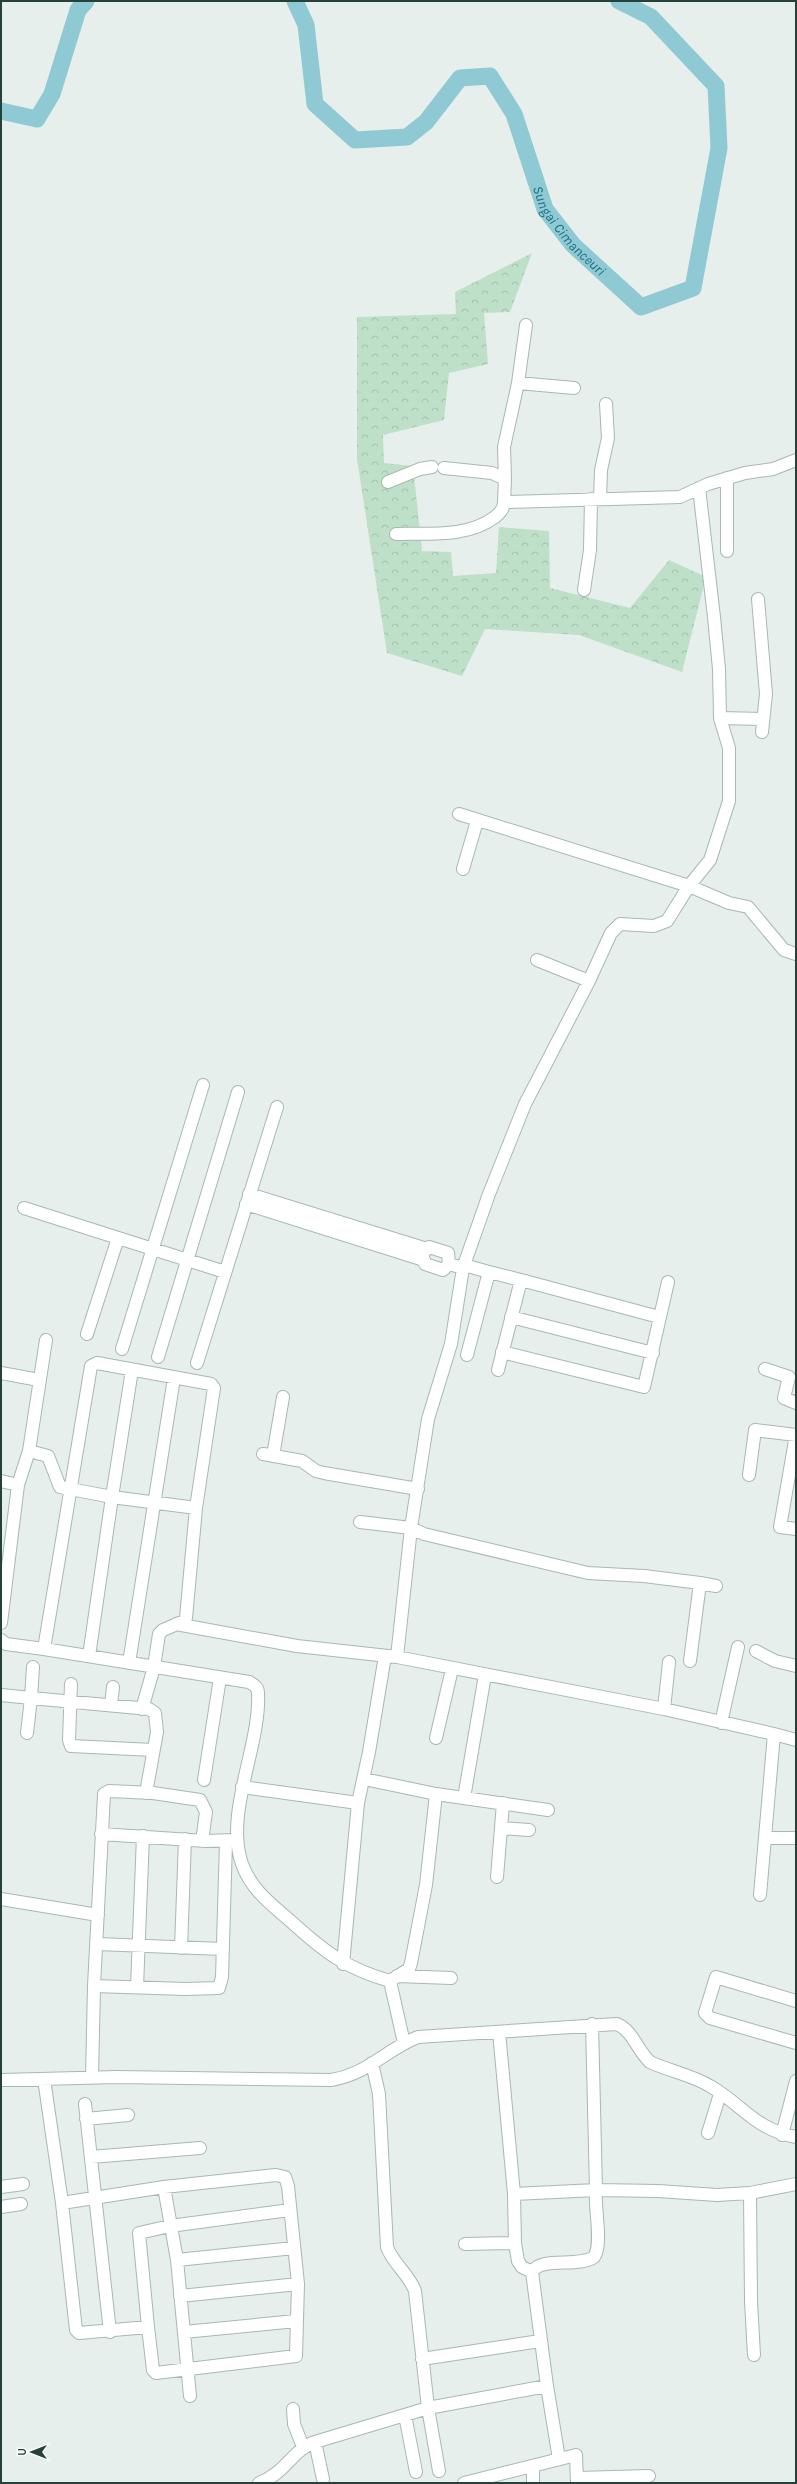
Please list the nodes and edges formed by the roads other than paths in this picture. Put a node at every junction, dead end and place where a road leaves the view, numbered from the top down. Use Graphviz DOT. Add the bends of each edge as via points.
graph roads {
  1 [pos="526,325"];
  2 [pos="518,383"];
  3 [pos="574,388"];
  4 [pos="606,404"];
  5 [pos="796,460"];
  6 [pos="727,478"];
  7 [pos="505,479"];
  8 [pos="388,482"];
  9 [pos="699,488"];
  10 [pos="596,499"];
  11 [pos="504,502"];
  12 [pos="396,534"];
  13 [pos="727,551"];
  14 [pos="584,590"];
  15 [pos="758,599"];
  16 [pos="720,718"];
  17 [pos="763,719"];
  18 [pos="762,732"];
  19 [pos="459,814"];
  20 [pos="477,821"];
  21 [pos="463,869"];
  22 [pos="689,886"];
  23 [pos="796,954"];
  24 [pos="537,960"];
  25 [pos="589,981"];
  26 [pos="203,1084"];
  27 [pos="238,1092"];
  28 [pos="276,1106"];
  29 [pos="248,1199"];
  30 [pos="24,1208"];
  31 [pos="118,1238"];
  32 [pos="152,1249"];
  33 [pos="425,1255"];
  34 [pos="187,1260"];
  35 [pos="450,1264"];
  36 [pos="463,1267"];
  37 [pos="225,1272"];
  38 [pos="489,1272"];
  39 [pos="521,1280"];
  40 [pos="668,1282"];
  41 [pos="511,1317"];
  42 [pos="659,1317"];
  43 [pos="87,1334"];
  44 [pos="46,1340"];
  45 [pos="122,1349"];
  46 [pos="502,1352"];
  47 [pos="653,1353"];
  48 [pos="467,1355"];
  49 [pos="158,1357"];
  50 [pos="197,1363"];
  51 [pos="765,1369"];
  52 [pos="132,1370"];
  53 [pos="498,1370"];
  54 [pos="1,1373"];
  55 [pos="174,1378"];
  56 [pos="39,1380"];
  57 [pos="283,1398"];
  58 [pos="796,1402"];
  59 [pos="29,1451"];
  60 [pos="749,1475"];
  61 [pos="1,1481"];
  62 [pos="18,1485"];
  63 [pos="69,1490"];
  64 [pos="418,1490"];
  65 [pos="112,1497"];
  66 [pos="154,1504"];
  67 [pos="196,1508"];
  68 [pos="360,1522"];
  69 [pos="411,1528"];
  70 [pos="796,1529"];
  71 [pos="700,1583"];
  72 [pos="716,1586"];
  73 [pos="2,1607"];
  74 [pos="1,1623"];
  75 [pos="176,1624"];
  76 [pos="1,1640"];
  77 [pos="738,1647"];
  78 [pos="44,1649"];
  79 [pos="756,1651"];
  80 [pos="90,1656"];
  81 [pos="385,1656"];
  82 [pos="397,1657"];
  83 [pos="690,1661"];
  84 [pos="669,1662"];
  85 [pos="129,1663"];
  86 [pos="796,1666"];
  87 [pos="32,1667"];
  88 [pos="154,1667"];
  89 [pos="452,1669"];
  90 [pos="485,1675"];
  91 [pos="220,1678"];
  92 [pos="71,1684"];
  93 [pos="113,1687"];
  94 [pos="1,1694"];
  95 [pos="31,1698"];
  96 [pos="69,1703"];
  97 [pos="112,1705"];
  98 [pos="142,1709"];
  99 [pos="664,1709"];
  100 [pos="721,1723"];
  101 [pos="28,1733"];
  102 [pos="774,1734"];
  103 [pos="436,1738"];
  104 [pos="796,1740"];
  105 [pos="153,1750"];
  106 [pos="364,1779"];
  107 [pos="204,1780"];
  108 [pos="242,1787"];
  109 [pos="146,1793"];
  110 [pos="436,1794"];
  111 [pos="464,1798"];
  112 [pos="358,1803"];
  113 [pos="503,1803"];
  114 [pos="548,1810"];
  115 [pos="501,1828"];
  116 [pos="529,1830"];
  117 [pos="101,1834"];
  118 [pos="143,1836"];
  119 [pos="765,1838"];
  120 [pos="796,1838"];
  121 [pos="185,1839"];
  122 [pos="202,1841"];
  123 [pos="231,1841"];
  124 [pos="497,1877"];
  125 [pos="760,1895"];
  126 [pos="1,1899"];
  127 [pos="98,1915"];
  128 [pos="97,1944"];
  129 [pos="139,1946"];
  130 [pos="181,1948"];
  131 [pos="223,1949"];
  132 [pos="343,1964"];
  133 [pos="451,1978"];
  134 [pos="394,1979"];
  135 [pos="94,1986"];
  136 [pos="137,1987"];
  137 [pos="796,2001"];
  138 [pos="592,2024"];
  139 [pos="499,2032"];
  140 [pos="404,2043"];
  141 [pos="796,2043"];
  142 [pos="372,2063"];
  143 [pos="92,2078"];
  144 [pos="44,2079"];
  145 [pos="1,2080"];
  146 [pos="796,2081"];
  147 [pos="720,2094"];
  148 [pos="85,2104"];
  149 [pos="128,2115"];
  150 [pos="86,2119"];
  151 [pos="708,2133"];
  152 [pos="782,2135"];
  153 [pos="796,2137"];
  154 [pos="200,2148"];
  155 [pos="91,2157"];
  156 [pos="23,2184"];
  157 [pos="796,2184"];
  158 [pos="1,2187"];
  159 [pos="164,2187"];
  160 [pos="596,2190"];
  161 [pos="750,2193"];
  162 [pos="514,2194"];
  163 [pos="96,2199"];
  164 [pos="62,2203"];
  165 [pos="21,2204"];
  166 [pos="1,2207"];
  167 [pos="290,2210"];
  168 [pos="170,2226"];
  169 [pos="515,2243"];
  170 [pos="465,2244"];
  171 [pos="294,2248"];
  172 [pos="176,2260"];
  173 [pos="532,2272"];
  174 [pos="298,2284"];
  175 [pos="180,2296"];
  176 [pos="296,2321"];
  177 [pos="148,2328"];
  178 [pos="110,2332"];
  179 [pos="184,2332"];
  180 [pos="540,2341"];
  181 [pos="754,2355"];
  182 [pos="422,2359"];
  183 [pos="188,2370"];
  184 [pos="547,2386"];
  185 [pos="190,2396"];
  186 [pos="428,2408"];
  187 [pos="293,2409"];
  188 [pos="405,2415"];
  189 [pos="315,2442"];
  190 [pos="303,2447"];
  191 [pos="559,2459"];
  192 [pos="533,2467"];
  193 [pos="439,2471"];
  194 [pos="416,2472"];
  195 [pos="649,2476"];
  196 [pos="323,2480"];
  197 [pos="491,2480"];
  198 [pos="577,2480"];
  199 [pos="259,2483"];
  200 [pos="464,2483"];
  201 [pos="534,2483"];
  1 -- 2 [label="street"];
  2 -- 3 [label="street"];
  2 -- 7 [label="street" via="504,447"];
  4 -- 10 [label="street" via="608,438"];
  5 -- 6 [label="street" via="773,469"];
  6 -- 9 [label="street"];
  6 -- 13 [label="street"];
  7 -- 8 [label="street" via="492,473 438,467 420,469"];
  7 -- 11 [label="street"];
  9 -- 10 [label="street" via="680,497"];
  9 -- 16 [label="street" via="716,639"];
  10 -- 11 [label="street"];
  10 -- 14 [label="street"];
  11 -- 12 [label="street" via="502,510 489,521 465,531"];
  15 -- 17 [label="street" via="766,677"];
  16 -- 17 [label="street"];
  16 -- 22 [label="street" via="729,748 729,801 710,860"];
  17 -- 18 [label="street"];
  19 -- 20 [label="street"];
  20 -- 21 [label="street"];
  20 -- 22 [label="street"];
  22 -- 23 [label="street" via="729,904 751,909 784,950"];
  22 -- 25 [label="street" via="667,921 654,926 620,924 614,928"];
  24 -- 25 [label="street"];
  25 -- 36 [label="street" via="525,1104"];
  26 -- 32 [label="street"];
  27 -- 34 [label="street"];
  28 -- 29 [label="street"];
  29 -- 33 [label="street"];
  29 -- 37 [label="street"];
  30 -- 31 [label="street"];
  31 -- 32 [label="street"];
  31 -- 43 [label="street"];
  32 -- 34 [label="street"];
  32 -- 45 [label="street"];
  33 -- 35 [label="street" via="425,1264 443,1270"];
  33 -- 35 [label="street" via="429,1247 448,1253"];
  34 -- 37 [label="street"];
  34 -- 49 [label="street"];
  35 -- 36 [label="street"];
  36 -- 38 [label="street"];
  36 -- 64 [label="street" via="451,1344 428,1419"];
  37 -- 50 [label="street"];
  38 -- 39 [label="street"];
  38 -- 48 [label="street"];
  39 -- 41 [label="street"];
  39 -- 42 [label="street"];
  40 -- 42 [label="street"];
  41 -- 46 [label="street"];
  41 -- 47 [label="street"];
  42 -- 47 [label="street"];
  44 -- 56 [label="street"];
  46 -- 47 [label="street" via="644,1387"];
  46 -- 53 [label="street"];
  51 -- 58 [label="street" via="789,1378 784,1398"];
  52 -- 55 [label="street"];
  52 -- 63 [label="street" via="97,1363 91,1366"];
  52 -- 65 [label="street"];
  54 -- 56 [label="street"];
  55 -- 66 [label="street"];
  55 -- 67 [label="street" via="211,1384 214,1388"];
  56 -- 59 [label="street"];
  57 -- 64 [label="street" via="268,1455 302,1461 316,1471 324,1473"];
  59 -- 62 [label="street"];
  59 -- 63 [label="street" via="48,1456 58,1485"];
  60 -- 70 [label="street" via="755,1430 796,1435 780,1527"];
  61 -- 62 [label="street"];
  62 -- 73 [label="street"];
  63 -- 65 [label="street"];
  63 -- 78 [label="street"];
  64 -- 69 [label="street"];
  65 -- 66 [label="street"];
  65 -- 80 [label="street"];
  66 -- 67 [label="street"];
  66 -- 85 [label="street"];
  67 -- 75 [label="street" via="186,1618 184,1622"];
  68 -- 69 [label="street"];
  69 -- 71 [label="street" via="424,1534 588,1573"];
  69 -- 82 [label="street"];
  71 -- 72 [label="street"];
  71 -- 83 [label="street"];
  73 -- 74 [label="street"];
  75 -- 81 [label="street" via="297,1646"];
  75 -- 88 [label="street" via="159,1634"];
  76 -- 78 [label="street" via="6,1644"];
  77 -- 100 [label="street"];
  78 -- 80 [label="street"];
  79 -- 86 [label="street" via="775,1661"];
  80 -- 85 [label="street"];
  81 -- 82 [label="street"];
  81 -- 106 [label="street"];
  82 -- 89 [label="street"];
  84 -- 99 [label="street"];
  85 -- 88 [label="street"];
  87 -- 95 [label="street"];
  88 -- 91 [label="street"];
  88 -- 98 [label="street"];
  89 -- 90 [label="street"];
  89 -- 103 [label="street"];
  90 -- 99 [label="street"];
  90 -- 111 [label="street"];
  91 -- 107 [label="street"];
  91 -- 108 [label="street" via="250,1682 255,1685 258,1693"];
  92 -- 96 [label="street"];
  93 -- 97 [label="street"];
  94 -- 95 [label="street"];
  95 -- 96 [label="street"];
  95 -- 101 [label="street"];
  96 -- 97 [label="street"];
  96 -- 105 [label="street" via="69,1740 72,1746"];
  97 -- 98 [label="street"];
  98 -- 105 [label="street" via="152,1711 158,1720"];
  99 -- 100 [label="street"];
  100 -- 102 [label="street"];
  102 -- 104 [label="street"];
  102 -- 119 [label="street"];
  105 -- 109 [label="street"];
  106 -- 110 [label="street"];
  106 -- 112 [label="street"];
  108 -- 112 [label="street"];
  108 -- 123 [label="street"];
  109 -- 117 [label="street" via="106,1792"];
  109 -- 122 [label="street" via="200,1800 206,1812"];
  110 -- 111 [label="street"];
  110 -- 134 [label="street" via="426,1885 411,1963 409,1969"];
  111 -- 113 [label="street"];
  112 -- 132 [label="street"];
  113 -- 114 [label="street"];
  113 -- 115 [label="street"];
  115 -- 116 [label="street"];
  115 -- 124 [label="street"];
  117 -- 118 [label="street"];
  117 -- 127 [label="street"];
  118 -- 121 [label="street"];
  118 -- 129 [label="street"];
  119 -- 120 [label="street"];
  119 -- 125 [label="street"];
  121 -- 122 [label="street"];
  121 -- 130 [label="street"];
  122 -- 123 [label="street"];
  123 -- 131 [label="street"];
  123 -- 132 [label="street" via="255,1890 273,1909"];
  126 -- 127 [label="street"];
  127 -- 128 [label="street"];
  128 -- 129 [label="street"];
  128 -- 135 [label="street"];
  129 -- 130 [label="street"];
  129 -- 136 [label="street"];
  130 -- 131 [label="street"];
  131 -- 136 [label="street" via="219,1988 207,1990"];
  132 -- 134 [label="street" via="366,1974"];
  133 -- 134 [label="street"];
  134 -- 140 [label="street"];
  135 -- 136 [label="street"];
  135 -- 143 [label="street"];
  137 -- 141 [label="street" via="716,1977 705,2013 710,2018"];
  138 -- 139 [label="street"];
  138 -- 147 [label="street" via="617,2024 626,2028 642,2055 650,2062 711,2086"];
  138 -- 160 [label="street"];
  139 -- 140 [label="street" via="418,2037"];
  139 -- 162 [label="street"];
  140 -- 142 [label="street"];
  142 -- 143 [label="street" via="362,2072 346,2078 314,2082 288,2079"];
  142 -- 182 [label="street" via="379,2094 387,2247 391,2257 412,2282"];
  143 -- 144 [label="street"];
  144 -- 145 [label="street"];
  144 -- 164 [label="street"];
  146 -- 152 [label="street"];
  147 -- 151 [label="street"];
  147 -- 152 [label="street" via="754,2121"];
  148 -- 150 [label="street"];
  149 -- 150 [label="street"];
  150 -- 155 [label="street"];
  152 -- 153 [label="street"];
  154 -- 155 [label="street"];
  155 -- 163 [label="street"];
  156 -- 158 [label="street"];
  157 -- 161 [label="street"];
  159 -- 163 [label="street"];
  159 -- 167 [label="street" via="282,2176 288,2186"];
  159 -- 168 [label="street"];
  160 -- 161 [label="street"];
  160 -- 162 [label="street"];
  160 -- 173 [label="street" via="598,2247 594,2257 583,2261 540,2265"];
  161 -- 181 [label="street"];
  162 -- 169 [label="street"];
  163 -- 164 [label="street"];
  163 -- 178 [label="street"];
  164 -- 178 [label="street" via="76,2330 83,2334"];
  165 -- 166 [label="street"];
  167 -- 168 [label="street"];
  167 -- 171 [label="street"];
  168 -- 172 [label="street"];
  168 -- 177 [label="street" via="139,2233"];
  169 -- 170 [label="street"];
  169 -- 173 [label="street" via="518,2261 522,2267"];
  171 -- 172 [label="street"];
  171 -- 174 [label="street"];
  172 -- 175 [label="street"];
  173 -- 180 [label="street"];
  174 -- 175 [label="street"];
  174 -- 176 [label="street"];
  175 -- 179 [label="street"];
  176 -- 179 [label="street"];
  176 -- 183 [label="street" via="296,2356"];
  177 -- 178 [label="street"];
  177 -- 183 [label="street" via="152,2370 156,2373"];
  179 -- 183 [label="street"];
  180 -- 182 [label="street"];
  180 -- 184 [label="street"];
  182 -- 186 [label="street"];
  183 -- 185 [label="street"];
  184 -- 186 [label="street"];
  184 -- 191 [label="street"];
  186 -- 188 [label="street"];
  186 -- 193 [label="street"];
  187 -- 190 [label="street" via="294,2424"];
  188 -- 189 [label="street"];
  188 -- 194 [label="street"];
  189 -- 190 [label="street"];
  189 -- 196 [label="street"];
  190 -- 199 [label="street" via="281,2472"];
  191 -- 192 [label="street"];
  191 -- 198 [label="street" via="576,2455"];
  192 -- 197 [label="street"];
  192 -- 201 [label="street"];
  195 -- 198 [label="street"];
  197 -- 200 [label="street"];
}
